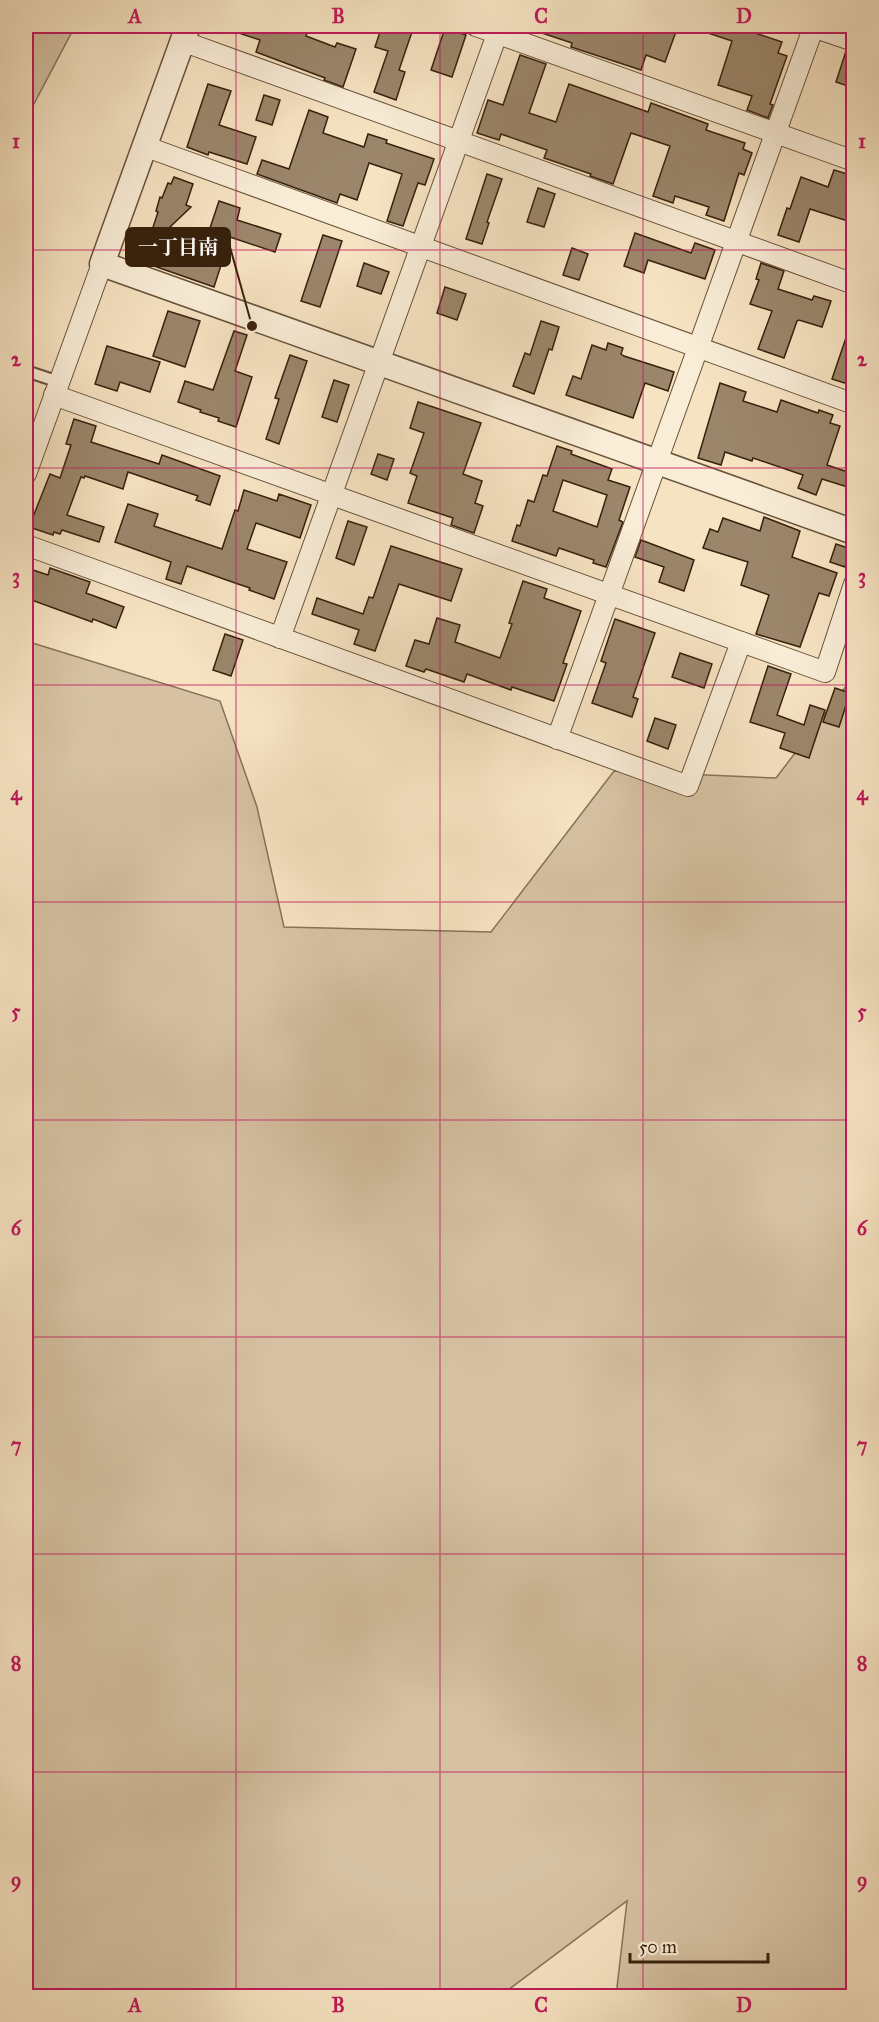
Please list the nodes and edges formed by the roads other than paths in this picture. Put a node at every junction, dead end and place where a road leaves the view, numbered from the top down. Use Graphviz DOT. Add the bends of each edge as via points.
graph roads {
  1 [pos="476,26"];
  2 [pos="812,26"];
  3 [pos="499,29"];
  4 [pos="185,33"];
  5 [pos="854,41"];
  6 [pos="775,133"];
  7 [pos="459,141"];
  8 [pos="144,146"];
  9 [pos="854,161"];
  10 [pos="736,241"];
  11 [pos="421,247"];
  12 [pos="102,264"];
  13 [pos="854,284"];
  14 [pos="698,347"];
  15 [pos="379,363"];
  16 [pos="26,371"];
  17 [pos="57,388"];
  18 [pos="854,404"];
  19 [pos="657,462"];
  20 [pos="26,474"];
  21 [pos="332,495"];
  22 [pos="854,532"];
  23 [pos="26,545"];
  24 [pos="854,584"];
  25 [pos="609,595"];
  26 [pos="280,638"];
  27 [pos="741,642"];
  28 [pos="557,739"];
  1 -- 3 [label="street"];
  2 -- 5 [label="street"];
  2 -- 6 [label="street"];
  3 -- 6 [label="street"];
  3 -- 7 [label="street"];
  4 -- 7 [label="street"];
  4 -- 8 [label="street"];
  6 -- 9 [label="street"];
  6 -- 10 [label="street"];
  7 -- 10 [label="street"];
  7 -- 11 [label="street"];
  8 -- 11 [label="street"];
  8 -- 12 [label="street"];
  10 -- 13 [label="street"];
  10 -- 14 [label="street"];
  11 -- 14 [label="street"];
  11 -- 15 [label="street"];
  12 -- 15 [label="street"];
  12 -- 17 [label="street"];
  14 -- 18 [label="street"];
  14 -- 19 [label="street"];
  15 -- 19 [label="street"];
  15 -- 21 [label="street"];
  16 -- 17 [label="lane"];
  17 -- 20 [label="street"];
  17 -- 21 [label="street"];
  19 -- 22 [label="street"];
  19 -- 25 [label="street"];
  21 -- 25 [label="street"];
  21 -- 26 [label="street"];
  23 -- 26 [label="street"];
  24 -- 27 [label="street" via="825,672"];
  25 -- 27 [label="street"];
  25 -- 28 [label="street"];
  26 -- 28 [label="street"];
  27 -- 28 [label="street" via="688,786"];
}
